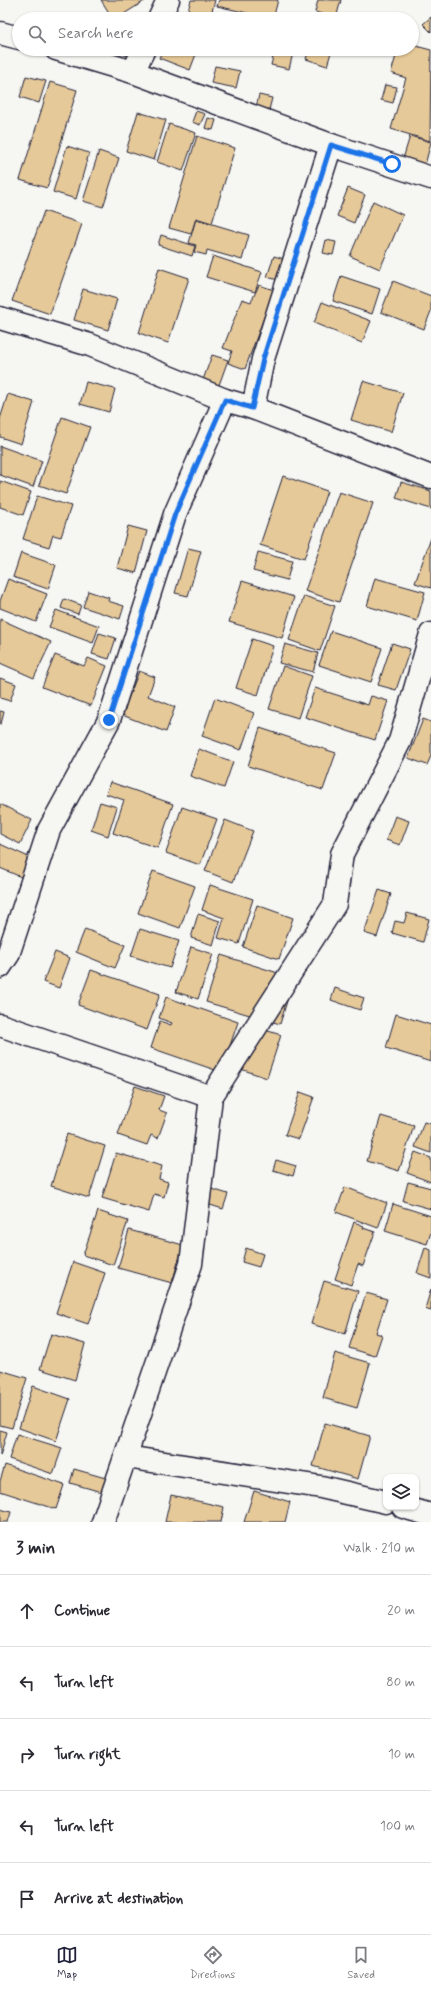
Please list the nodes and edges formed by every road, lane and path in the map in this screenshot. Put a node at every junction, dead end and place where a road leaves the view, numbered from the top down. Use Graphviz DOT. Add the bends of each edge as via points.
graph roads {
  1 [pos="168,0"];
  2 [pos="162,12"];
  3 [pos="0,33"];
  4 [pos="12,36"];
  5 [pos="79,56"];
  6 [pos="141,56"];
  7 [pos="133,72"];
  8 [pos="331,145"];
  9 [pos="431,178"];
  10 [pos="0,318"];
  11 [pos="225,400"];
  12 [pos="252,408"];
  13 [pos="431,477"];
  14 [pos="431,634"];
  15 [pos="0,967"];
  16 [pos="0,1025"];
  17 [pos="211,1096"];
  18 [pos="126,1457"];
  19 [pos="383,1501"];
  20 [pos="414,1510"];
  21 [pos="431,1515"];
  22 [pos="103,1522"];
  1 -- 2 [label="street"];
  3 -- 4 [label="street"];
  5 -- 7 [label="street"];
  6 -- 7 [label="street"];
  7 -- 8 [label="street"];
  8 -- 9 [label="street"];
  8 -- 12 [label="street" via="263,359"];
  10 -- 11 [label="street" via="90,345"];
  11 -- 12 [label="street"];
  11 -- 15 [label="street" via="175,514 109,720 49,830 8,955"];
  12 -- 13 [label="street"];
  14 -- 17 [label="street" via="400,741 342,854 335,904"];
  16 -- 17 [label="street"];
  17 -- 18 [label="street" via="191,1264"];
  18 -- 19 [label="street" via="321,1487"];
  18 -- 22 [label="street"];
  20 -- 21 [label="street"];
}
